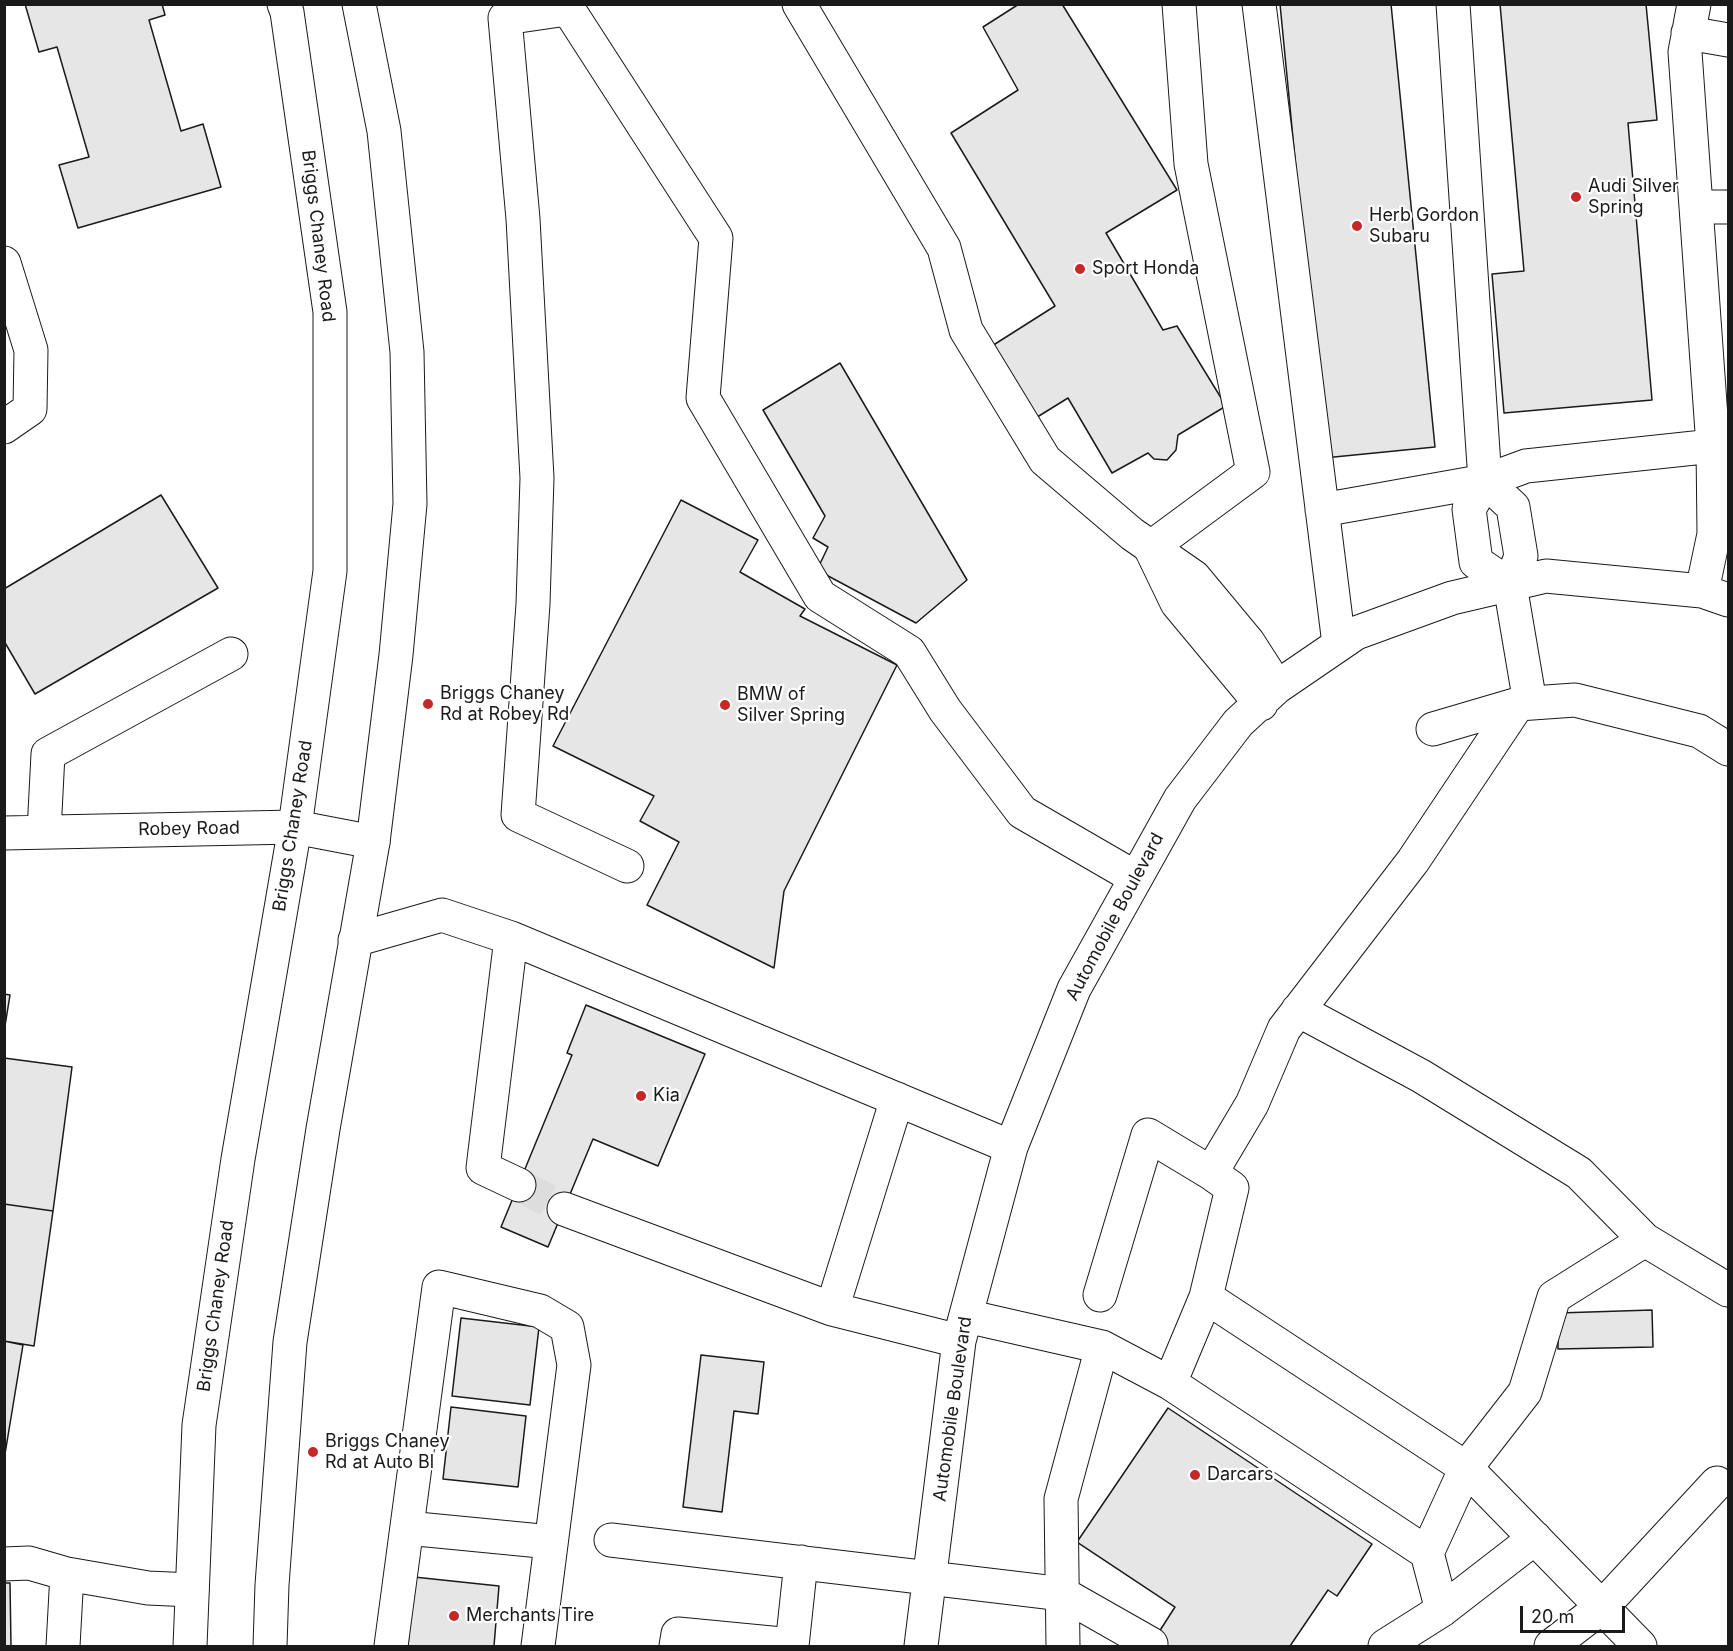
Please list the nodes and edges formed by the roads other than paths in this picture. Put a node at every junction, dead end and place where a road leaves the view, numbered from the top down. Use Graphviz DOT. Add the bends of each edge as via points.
graph roads {
  1 [pos="284,4"];
  2 [pos="360,4"];
  3 [pos="799,4"];
  4 [pos="1179,4"];
  5 [pos="1259,4"];
  6 [pos="1452,4"];
  7 [pos="566,7"];
  8 [pos="1691,19"];
  9 [pos="1728,40"];
  10 [pos="1696,207"];
  11 [pos="1728,207"];
  12 [pos="4,263"];
  13 [pos="1716,319"];
  14 [pos="4,428"];
  15 [pos="1721,449"];
  16 [pos="1485,481"];
  17 [pos="1322,510"];
  18 [pos="1150,548"];
  19 [pos="1510,585"];
  20 [pos="1715,596"];
  21 [pos="1339,645"];
  22 [pos="231,654"];
  23 [pos="1269,696"];
  24 [pos="1524,703"];
  25 [pos="1433,729"];
  26 [pos="1728,748"];
  27 [pos="295,827"];
  28 [pos="44,832"];
  29 [pos="4,833"];
  30 [pos="372,842"];
  31 [pos="627,866"];
  32 [pos="1136,878"];
  33 [pos="511,938"];
  34 [pos="355,940"];
  35 [pos="1298,1010"];
  36 [pos="897,1100"];
  37 [pos="1011,1147"];
  38 [pos="1211,1173"];
  39 [pos="519,1185"];
  40 [pos="564,1209"];
  41 [pos="1645,1240"];
  42 [pos="1728,1290"];
  43 [pos="1100,1295"];
  44 [pos="1206,1297"];
  45 [pos="832,1310"];
  46 [pos="963,1328"];
  47 [pos="1102,1347"];
  48 [pos="1170,1383"];
  49 [pos="1466,1468"];
  50 [pos="1717,1484"];
  51 [pos="407,1528"];
  52 [pos="1535,1538"];
  53 [pos="611,1540"];
  54 [pos="552,1542"];
  55 [pos="1427,1553"];
  56 [pos="801,1562"];
  57 [pos="4,1564"];
  58 [pos="67,1574"];
  59 [pos="930,1577"];
  60 [pos="192,1590"];
  61 [pos="1063,1594"];
  62 [pos="1602,1607"];
  63 [pos="1442,1610"];
  64 [pos="1152,1644"];
  65 [pos="792,1646"];
  66 [pos="63,1647"];
  67 [pos="190,1647"];
  68 [pos="270,1647"];
  69 [pos="391,1647"];
  70 [pos="538,1647"];
  71 [pos="676,1647"];
  72 [pos="921,1647"];
  73 [pos="1064,1647"];
  74 [pos="1385,1647"];
  75 [pos="1551,1647"];
  76 [pos="1640,1647"];
  1 -- 27 [label="main road, Briggs Chaney Road" via="330,312 330,571"];
  2 -- 30 [label="main road" via="384,131 407,352 410,504"];
  3 -- 18 [label="main road" via="944,248 966,330 1045,460"];
  4 -- 18 [label="main road" via="1191,164 1252,472"];
  5 -- 17 [label="main road"];
  6 -- 16 [label="main road"];
  7 -- 31 [label="main road" via="505,18 523,219 537,478 533,604 518,815"];
  7 -- 32 [label="main road" via="716,238 703,398 820,596 909,652 945,710 1022,812"];
  8 -- 9 [label="main road"];
  8 -- 10 [label="main road" via="1685,52"];
  10 -- 11 [label="main road"];
  10 -- 13 [label="main road"];
  12 -- 14 [label="main road" via="30,350 30,409"];
  13 -- 15 [label="main road"];
  15 -- 16 [label="main road" via="1526,466"];
  15 -- 20 [label="main road" via="1714,534"];
  16 -- 17 [label="main road"];
  16 -- 19 [label="main road" via="1513,507 1521,556"];
  16 -- 19 [label="main road" via="1469,509 1476,562"];
  17 -- 21 [label="main road"];
  18 -- 23 [label="main road" via="1194,577 1248,642"];
  19 -- 20 [label="main road, Automobile Boulevard" via="1546,576"];
  19 -- 21 [label="main road, Automobile Boulevard" via="1452,598 1356,633"];
  19 -- 24 [label="main road"];
  21 -- 23 [label="main road, Automobile Boulevard"];
  22 -- 28 [label="main road" via="48,754"];
  23 -- 32 [label="main road, Automobile Boulevard" via="1238,723 1179,799"];
  24 -- 25 [label="main road"];
  24 -- 26 [label="main road" via="1575,700 1699,731"];
  24 -- 35 [label="main road" via="1413,861"];
  27 -- 28 [label="main road, Robey Road"];
  27 -- 30 [label="main road, Robey Road"];
  27 -- 60 [label="main road, Briggs Chaney Road" via="238,1159 199,1425"];
  28 -- 29 [label="main road, Robey Road"];
  30 -- 34 [label="main road"];
  32 -- 37 [label="main road, Automobile Boulevard" via="1074,989"];
  33 -- 34 [label="main road" via="442,915"];
  33 -- 36 [label="main road"];
  33 -- 39 [label="main road" via="483,1168"];
  34 -- 68 [label="main road" via="290,1342"];
  35 -- 38 [label="main road" via="1284,1029 1252,1104"];
  35 -- 41 [label="main road" via="1421,1076 1580,1173"];
  36 -- 37 [label="main road"];
  36 -- 45 [label="main road"];
  37 -- 46 [label="main road, Automobile Boulevard"];
  38 -- 43 [label="main road" via="1148,1135"];
  38 -- 44 [label="main road" via="1232,1188"];
  40 -- 45 [label="main road"];
  41 -- 42 [label="main road"];
  41 -- 49 [label="main road" via="1554,1297 1525,1392"];
  44 -- 48 [label="main road"];
  44 -- 49 [label="main road"];
  45 -- 46 [label="main road"];
  46 -- 47 [label="main road"];
  46 -- 59 [label="main road, Automobile Boulevard"];
  47 -- 48 [label="main road"];
  47 -- 61 [label="main road" via="1061,1499"];
  48 -- 55 [label="main road"];
  49 -- 52 [label="main road"];
  49 -- 55 [label="main road"];
  50 -- 62 [label="main road"];
  51 -- 54 [label="main road"];
  51 -- 54 [label="main road" via="439,1287 540,1311 567,1327 574,1365"];
  51 -- 69 [label="main road"];
  52 -- 62 [label="main road"];
  52 -- 63 [label="main road"];
  53 -- 56 [label="main road"];
  54 -- 70 [label="main road"];
  55 -- 63 [label="main road"];
  56 -- 59 [label="main road"];
  56 -- 65 [label="main road"];
  57 -- 58 [label="main road" via="29,1563"];
  58 -- 60 [label="main road" via="148,1588"];
  58 -- 66 [label="main road"];
  59 -- 61 [label="main road"];
  59 -- 72 [label="main road, Automobile Boulevard"];
  60 -- 67 [label="main road, Briggs Chaney Road"];
  61 -- 64 [label="main road"];
  61 -- 73 [label="main road"];
  62 -- 75 [label="main road"];
  62 -- 76 [label="main road"];
  63 -- 74 [label="main road"];
  65 -- 71 [label="main road" via="678,1634"];
}
